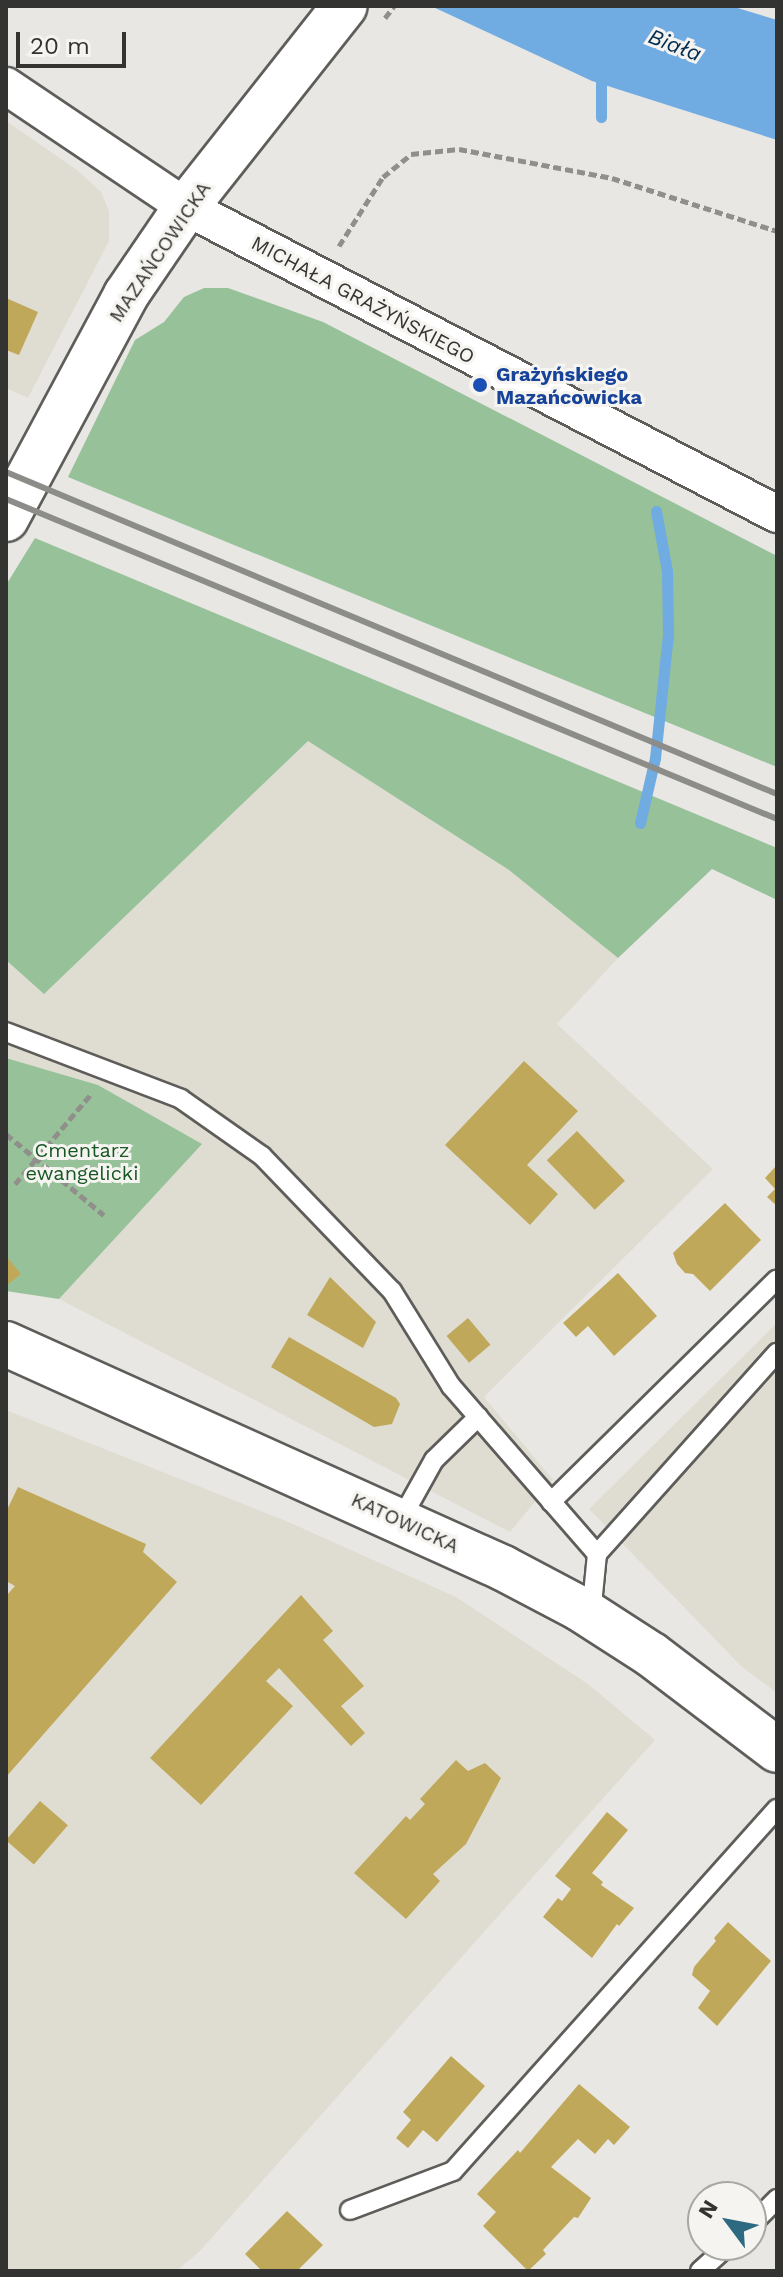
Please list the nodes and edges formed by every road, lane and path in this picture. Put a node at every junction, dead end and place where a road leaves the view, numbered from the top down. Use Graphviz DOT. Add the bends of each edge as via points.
graph roads {
  1 [pos="345,6"];
  2 [pos="6,86"];
  3 [pos="186,207"];
  4 [pos="777,231"];
  5 [pos="318,278"];
  6 [pos="777,514"];
  7 [pos="6,519"];
  8 [pos="6,1032"];
  9 [pos="107,1069"];
  10 [pos="6,1134"];
  11 [pos="36,1159"];
  12 [pos="15,1184"];
  13 [pos="104,1215"];
  14 [pos="777,1279"];
  15 [pos="6,1344"];
  16 [pos="777,1353"];
  17 [pos="478,1417"];
  18 [pos="551,1502"];
  19 [pos="400,1521"];
  20 [pos="597,1554"];
  21 [pos="591,1616"];
  22 [pos="777,1750"];
  23 [pos="777,1809"];
  24 [pos="350,2210"];
  1 -- 3 [label="street, MAZAŃCOWICKA"];
  2 -- 3 [label="street, MICHAŁA GRAŻYŃSKIEGO"];
  3 -- 5 [label="street, MICHAŁA GRAŻYŃSKIEGO"];
  3 -- 7 [label="street, MAZAŃCOWICKA" via="126,295"];
  4 -- 5 [label="path" via="612,178 447,150 411,154 383,177"];
  5 -- 6 [label="street, MICHAŁA GRAŻYŃSKIEGO"];
  8 -- 9 [label="lane"];
  9 -- 11 [label="path"];
  9 -- 17 [label="lane" via="181,1099 262,1156 392,1291 451,1386"];
  10 -- 11 [label="path"];
  11 -- 12 [label="path"];
  11 -- 13 [label="path"];
  14 -- 18 [label="lane"];
  15 -- 19 [label="street, KATOWICKA"];
  16 -- 20 [label="lane"];
  17 -- 18 [label="lane"];
  17 -- 19 [label="lane" via="434,1460"];
  18 -- 20 [label="lane"];
  19 -- 21 [label="street, KATOWICKA"];
  20 -- 21 [label="lane"];
  21 -- 22 [label="street, KATOWICKA" via="652,1655"];
  23 -- 24 [label="lane" via="453,2171"];
}
